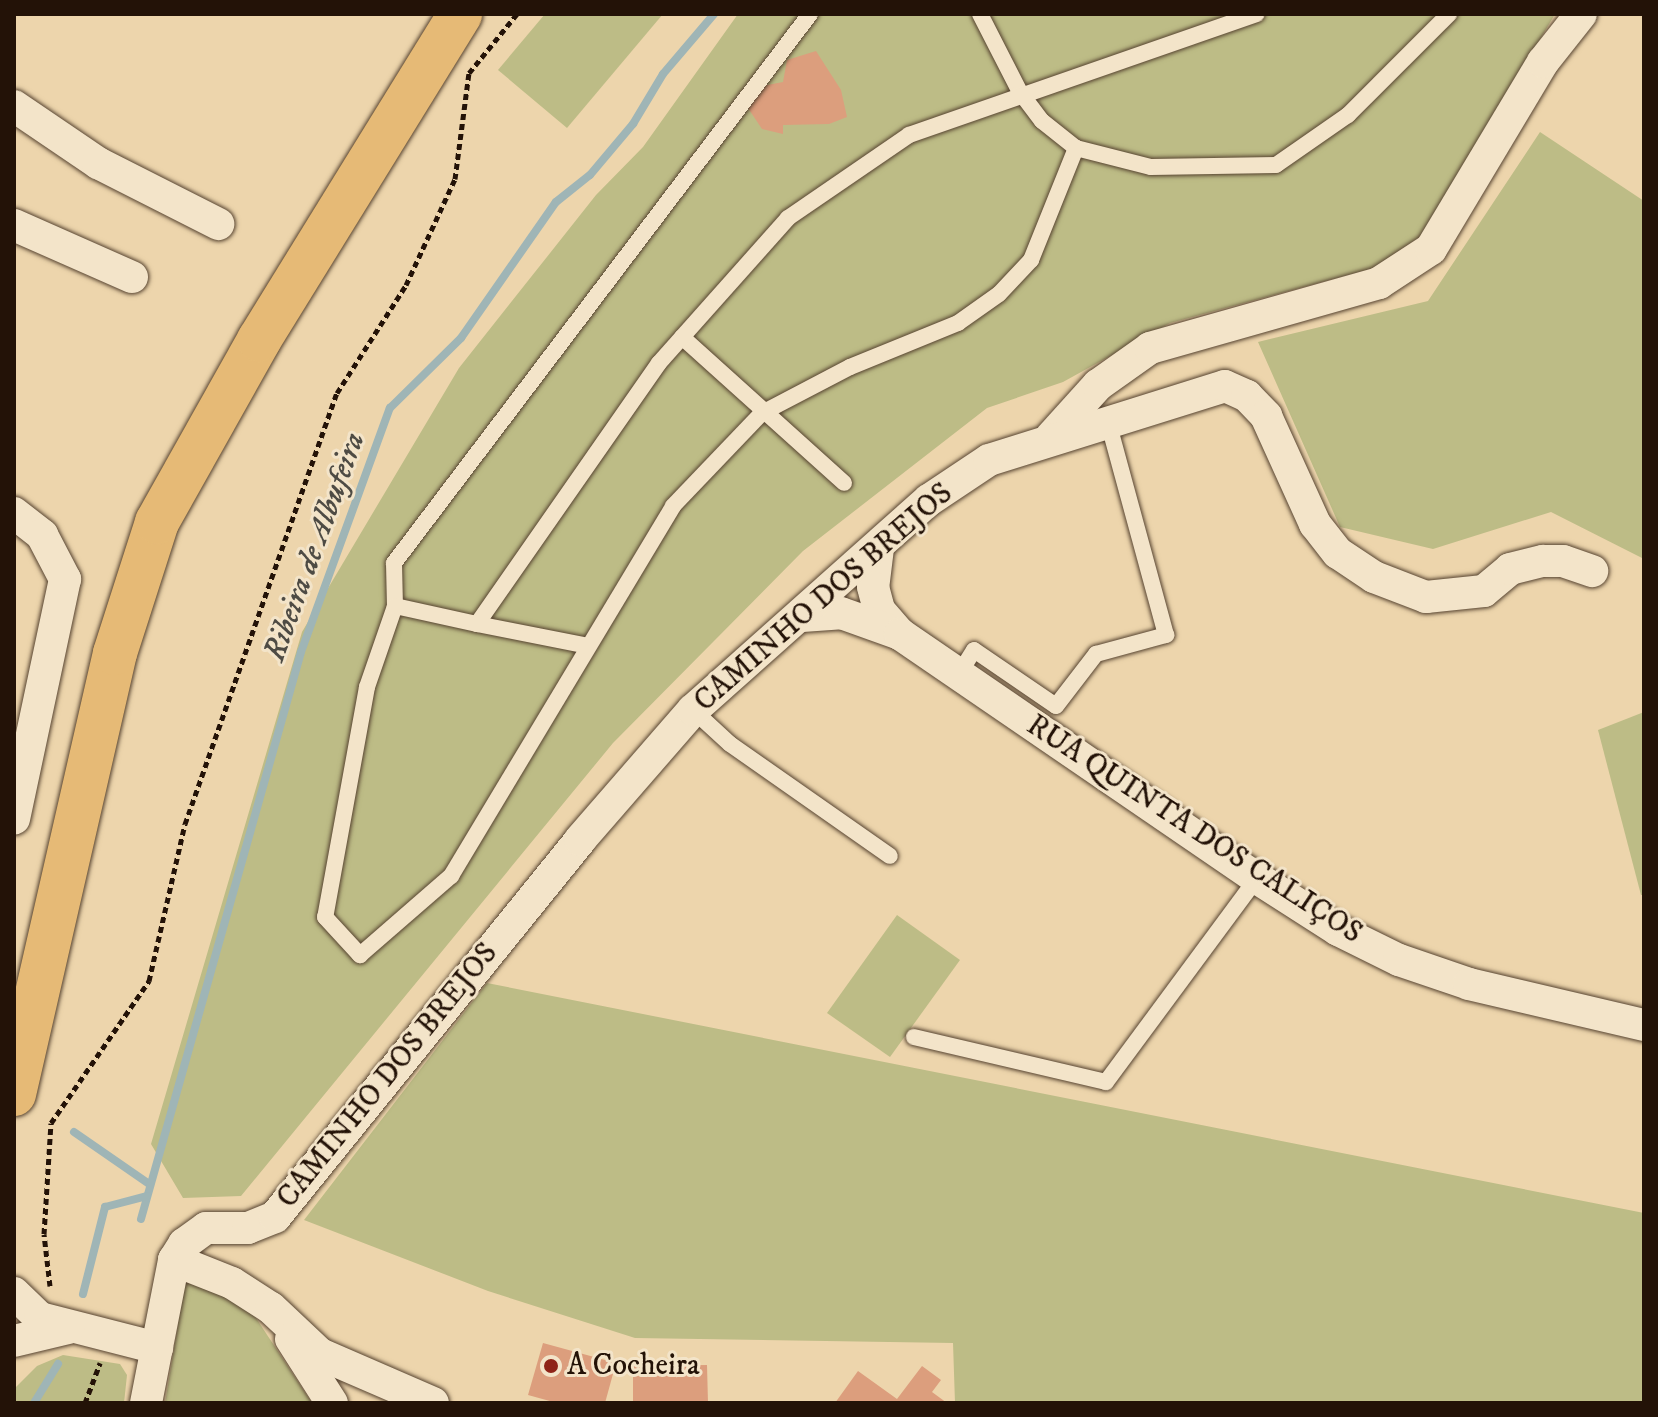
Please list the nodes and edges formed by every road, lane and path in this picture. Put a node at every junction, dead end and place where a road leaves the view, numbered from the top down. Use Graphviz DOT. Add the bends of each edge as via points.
graph roads {
  1 [pos="428,14"];
  2 [pos="460,14"];
  3 [pos="517,14"];
  4 [pos="810,14"];
  5 [pos="980,14"];
  6 [pos="1257,14"];
  7 [pos="1449,14"];
  8 [pos="1581,14"];
  9 [pos="1020,92"];
  10 [pos="14,106"];
  11 [pos="1076,148"];
  12 [pos="218,224"];
  13 [pos="14,225"];
  14 [pos="323,236"];
  15 [pos="132,277"];
  16 [pos="682,337"];
  17 [pos="762,413"];
  18 [pos="1108,421"];
  19 [pos="1051,437"];
  20 [pos="844,483"];
  21 [pos="14,513"];
  22 [pos="878,548"];
  23 [pos="1592,571"];
  24 [pos="395,606"];
  25 [pos="802,616"];
  26 [pos="477,624"];
  27 [pos="900,634"];
  28 [pos="588,646"];
  29 [pos="959,674"];
  30 [pos="693,710"];
  31 [pos="14,819"];
  32 [pos="890,856"];
  33 [pos="61,874"];
  34 [pos="1257,878"];
  35 [pos="14,1018"];
  36 [pos="1644,1025"];
  37 [pos="914,1037"];
  38 [pos="14,1094"];
  39 [pos="174,1260"];
  40 [pos="14,1293"];
  41 [pos="271,1308"];
  42 [pos="61,1314"];
  43 [pos="107,1338"];
  44 [pos="14,1341"];
  45 [pos="157,1348"];
  46 [pos="85,1403"];
  47 [pos="146,1403"];
  48 [pos="332,1403"];
  49 [pos="433,1403"];
  1 -- 14 [label="main road"];
  2 -- 14 [label="main road"];
  3 -- 42 [label="path" via="469,73 455,179 406,285 337,393 185,824 149,981 51,1123 44,1234"];
  4 -- 24 [label="lane" via="394,563"];
  5 -- 9 [label="lane"];
  6 -- 9 [label="lane"];
  7 -- 11 [label="lane" via="1348,115 1276,165 1151,167"];
  8 -- 19 [label="street, CAMINHO DOS BREJOS" via="1543,62 1431,249 1379,283 1150,348 1098,385"];
  9 -- 11 [label="lane" via="1042,121"];
  9 -- 16 [label="lane" via="909,135 788,218"];
  10 -- 12 [label="street" via="98,163"];
  11 -- 17 [label="lane" via="1031,260 999,294 958,323 850,367"];
  13 -- 15 [label="street"];
  14 -- 33 [label="main road" via="157,522 128,602"];
  16 -- 17 [label="lane"];
  16 -- 26 [label="lane"];
  17 -- 20 [label="lane"];
  17 -- 28 [label="lane" via="673,506"];
  18 -- 19 [label="street"];
  18 -- 23 [label="street" via="1225,386 1247,396 1266,416 1315,524 1338,553 1374,577 1426,597 1484,591 1510,569 1543,561"];
  18 -- 29 [label="lane" via="1166,635 1096,654 1056,706 974,650"];
  19 -- 22 [label="street, CAMINHO DOS BREJOS" via="989,460 929,500"];
  21 -- 31 [label="street" via="42,535 65,579"];
  22 -- 25 [label="street, CAMINHO DOS BREJOS"];
  22 -- 27 [label="street" via="873,587 879,610"];
  24 -- 26 [label="lane"];
  24 -- 28 [label="lane" via="367,687 325,917 360,955 451,876"];
  25 -- 27 [label="street" via="841,613"];
  25 -- 30 [label="street, CAMINHO DOS BREJOS"];
  26 -- 28 [label="lane"];
  27 -- 29 [label="street, RUA QUINTA DOS CALIÇOS"];
  29 -- 34 [label="street, RUA QUINTA DOS CALIÇOS"];
  30 -- 32 [label="lane" via="730,744"];
  30 -- 39 [label="street, CAMINHO DOS BREJOS" via="531,899 275,1217 248,1228 206,1228"];
  33 -- 35 [label="main road" via="32,947"];
  33 -- 38 [label="main road" via="51,944"];
  34 -- 36 [label="street, RUA QUINTA DOS CALIÇOS" via="1338,930 1399,960 1469,984"];
  34 -- 37 [label="lane" via="1106,1082"];
  39 -- 41 [label="street" via="232,1283"];
  39 -- 45 [label="street"];
  40 -- 42 [label="street" via="40,1318"];
  41 -- 48 [label="street"];
  41 -- 49 [label="street" via="320,1354"];
  42 -- 43 [label="street"];
  42 -- 44 [label="street"];
  43 -- 45 [label="street"];
  43 -- 46 [label="path"];
  45 -- 47 [label="street"];
}
